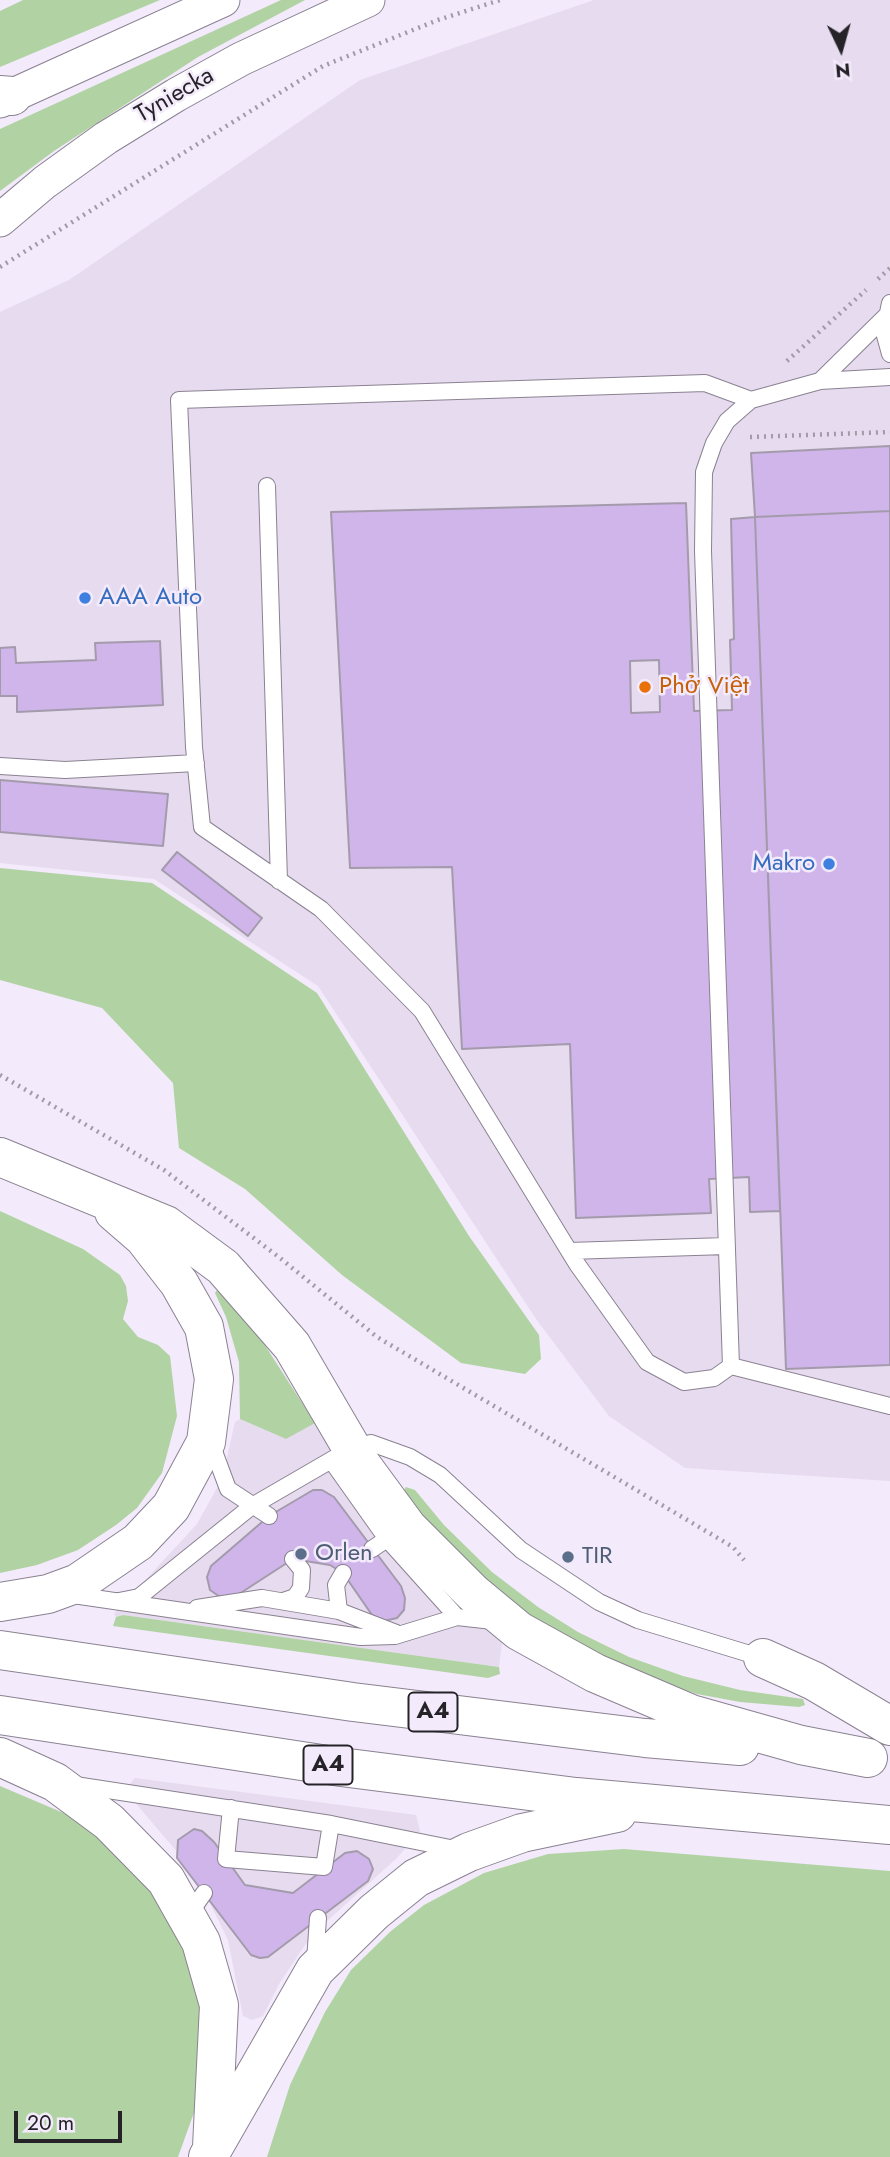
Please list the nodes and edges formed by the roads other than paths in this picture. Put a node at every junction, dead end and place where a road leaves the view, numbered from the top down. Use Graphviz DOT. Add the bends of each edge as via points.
graph roads {
  1 [pos="223,0"];
  2 [pos="368,0"];
  3 [pos="4,97"];
  4 [pos="0,220"];
  5 [pos="888,310"];
  6 [pos="890,354"];
  7 [pos="890,377"];
  8 [pos="820,381"];
  9 [pos="751,400"];
  10 [pos="267,486"];
  11 [pos="196,763"];
  12 [pos="0,766"];
  13 [pos="279,881"];
  14 [pos="0,1157"];
  15 [pos="86,1192"];
  16 [pos="726,1246"];
  17 [pos="569,1251"];
  18 [pos="731,1366"];
  19 [pos="890,1406"];
  20 [pos="206,1442"];
  21 [pos="341,1454"];
  22 [pos="252,1506"];
  23 [pos="270,1516"];
  24 [pos="387,1539"];
  25 [pos="372,1549"];
  26 [pos="293,1559"];
  27 [pos="342,1573"];
  28 [pos="48,1594"];
  29 [pos="119,1601"];
  30 [pos="283,1601"];
  31 [pos="0,1602"];
  32 [pos="171,1609"];
  33 [pos="339,1611"];
  34 [pos="457,1617"];
  35 [pos="510,1623"];
  36 [pos="409,1632"];
  37 [pos="0,1650"];
  38 [pos="763,1658"];
  39 [pos="0,1715"];
  40 [pos="890,1726"];
  41 [pos="0,1757"];
  42 [pos="879,1758"];
  43 [pos="55,1782"];
  44 [pos="657,1805"];
  45 [pos="231,1808"];
  46 [pos="331,1824"];
  47 [pos="890,1825"];
  48 [pos="469,1852"];
  49 [pos="318,1918"];
  50 [pos="315,1970"];
  51 [pos="210,2152"];
  1 -- 3 [label="street"];
  2 -- 4 [label="street, Tyniecka" via="176,94 96,145"];
  5 -- 6 [label="lane" via="884,332"];
  5 -- 8 [label="lane"];
  7 -- 8 [label="lane"];
  8 -- 9 [label="lane"];
  9 -- 11 [label="lane" via="705,383 179,400"];
  9 -- 16 [label="lane" via="727,421 714,443 704,472 702,501"];
  10 -- 13 [label="lane"];
  11 -- 12 [label="lane" via="65,770"];
  11 -- 13 [label="lane" via="202,827"];
  13 -- 17 [label="lane" via="321,909 422,1011"];
  14 -- 15 [label="highway"];
  15 -- 20 [label="highway" via="144,1238 198,1315 211,1351 214,1379"];
  15 -- 21 [label="highway" via="166,1225 223,1266 292,1346"];
  16 -- 17 [label="lane"];
  16 -- 18 [label="lane"];
  17 -- 18 [label="lane" via="648,1362 684,1382 714,1378"];
  18 -- 19 [label="lane"];
  20 -- 22 [label="lane" via="228,1489"];
  20 -- 28 [label="highway" via="171,1507 138,1542 78,1583"];
  21 -- 22 [label="lane"];
  21 -- 24 [label="lane"];
  21 -- 35 [label="highway" via="434,1557"];
  21 -- 38 [label="lane" via="363,1444 382,1445 431,1469 521,1550 599,1602 638,1620"];
  22 -- 23 [label="lane"];
  22 -- 29 [label="lane" via="139,1597"];
  24 -- 25 [label="lane"];
  24 -- 34 [label="lane"];
  26 -- 30 [label="lane" via="302,1570 301,1588 295,1597"];
  27 -- 33 [label="lane" via="336,1585"];
  28 -- 29 [label="lane"];
  28 -- 31 [label="highway"];
  29 -- 32 [label="lane"];
  30 -- 32 [label="lane" via="255,1598"];
  30 -- 33 [label="lane"];
  32 -- 36 [label="lane" via="361,1637"];
  33 -- 36 [label="lane" via="385,1630"];
  34 -- 35 [label="lane"];
  34 -- 36 [label="lane"];
  35 -- 42 [label="highway" via="561,1657 691,1714 750,1732"];
  37 -- 42 [label="highway, A4" via="353,1702 645,1738"];
  38 -- 40 [label="highway" via="814,1681"];
  39 -- 44 [label="highway, А4" via="341,1767"];
  41 -- 43 [label="highway"];
  43 -- 45 [label="lane"];
  43 -- 51 [label="highway" via="109,1822 195,1905 219,2005"];
  44 -- 47 [label="highway"];
  44 -- 48 [label="highway" via="522,1833"];
  45 -- 46 [label="lane"];
  45 -- 46 [label="lane" via="226,1859 324,1867"];
  46 -- 48 [label="lane"];
  48 -- 50 [label="highway" via="416,1878"];
  49 -- 50 [label="lane"];
  50 -- 51 [label="highway"];
}
